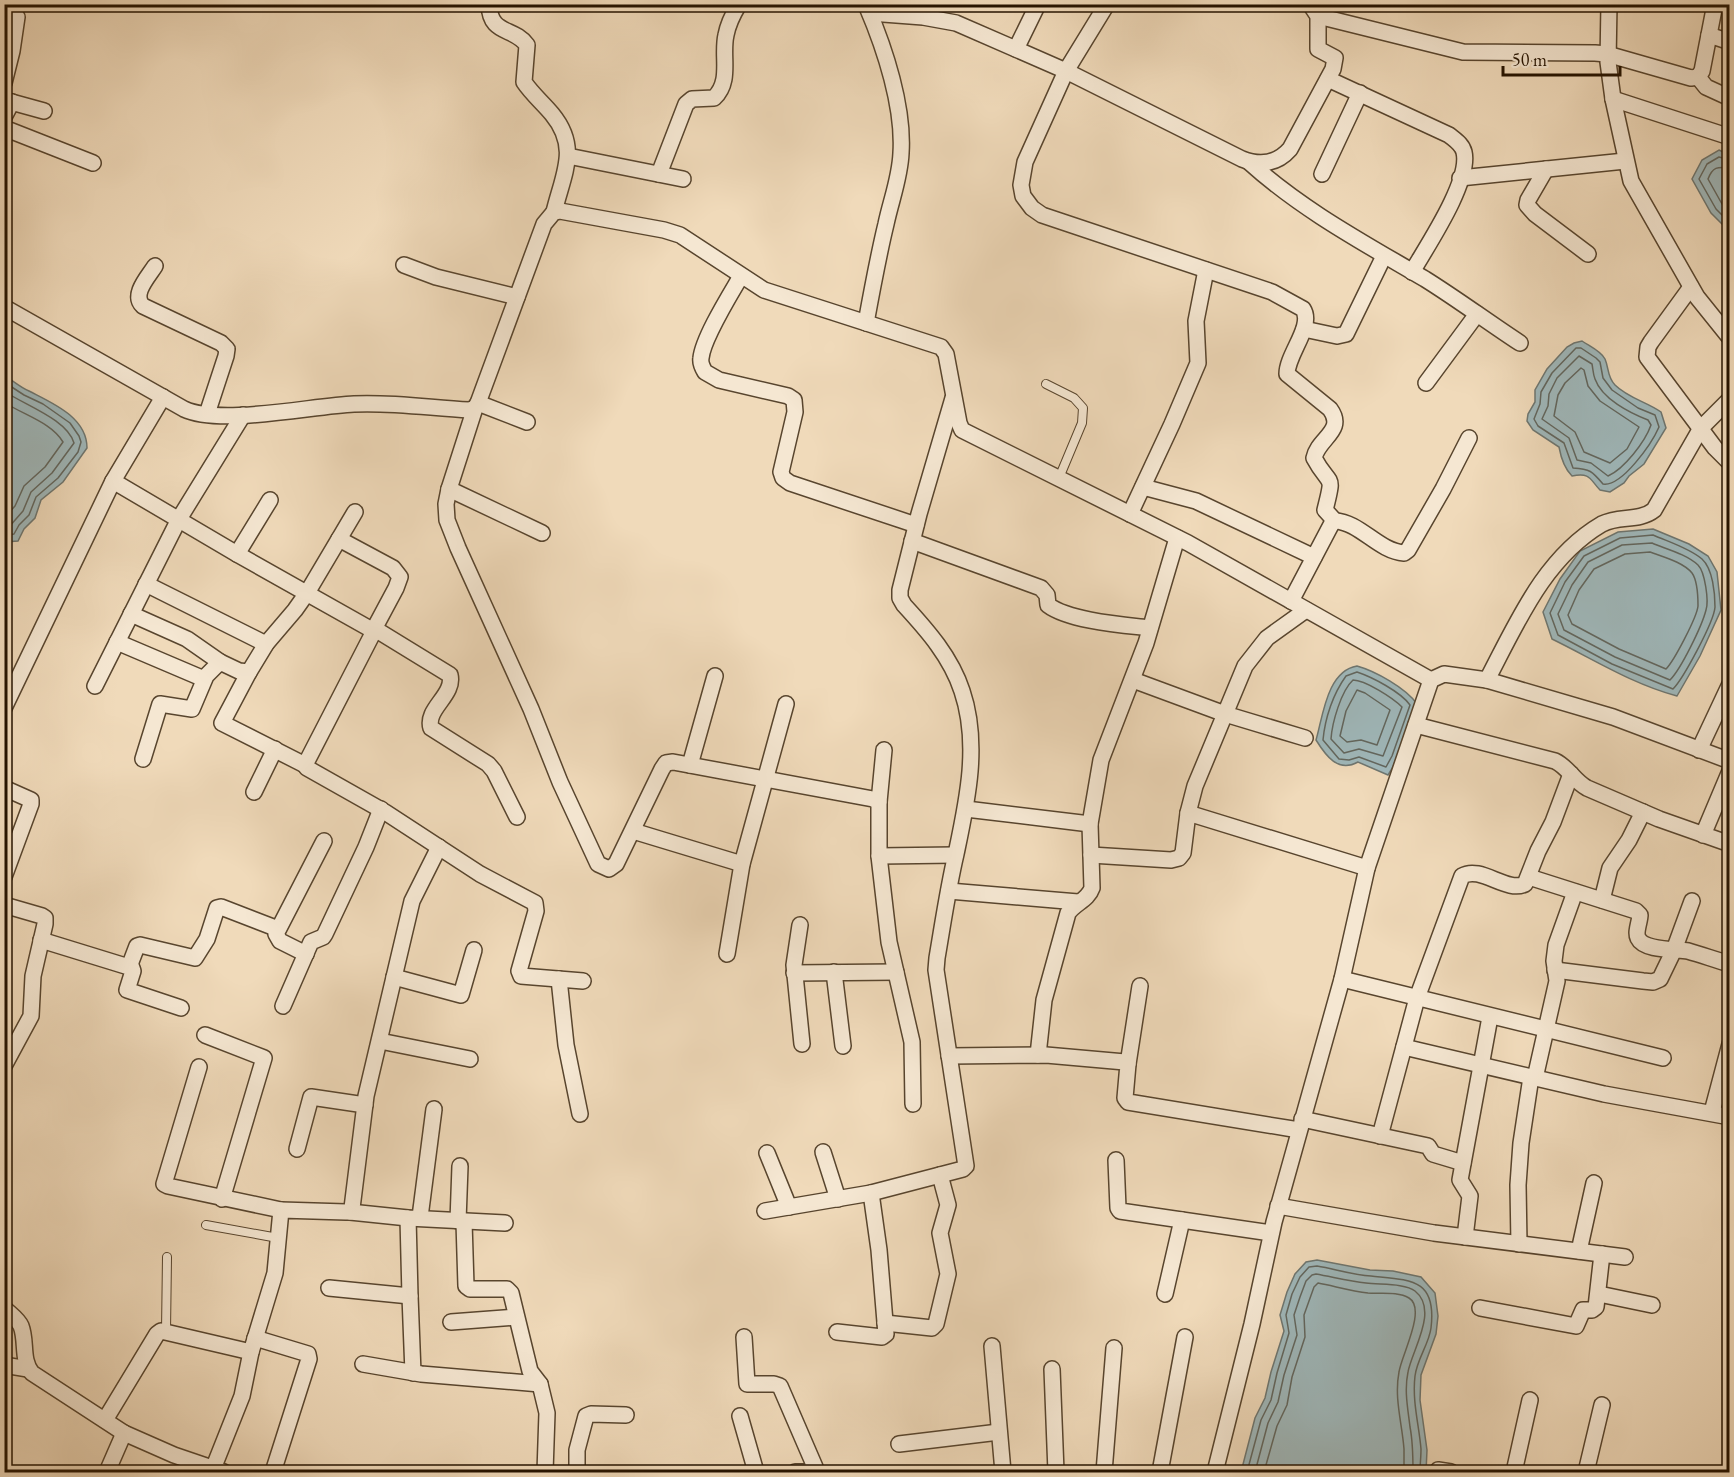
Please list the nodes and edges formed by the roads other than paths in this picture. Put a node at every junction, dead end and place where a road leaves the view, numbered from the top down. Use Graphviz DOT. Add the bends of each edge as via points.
graph roads {
  1 [pos="489,4"];
  2 [pos="739,4"];
  3 [pos="1038,4"];
  4 [pos="1107,4"];
  5 [pos="1609,4"];
  6 [pos="1715,4"];
  7 [pos="868,9"];
  8 [pos="1314,10"];
  9 [pos="931,11"];
  10 [pos="17,16"];
  11 [pos="1709,35"];
  12 [pos="1730,42"];
  13 [pos="1017,49"];
  14 [pos="1607,54"];
  15 [pos="1066,71"];
  16 [pos="1698,77"];
  17 [pos="1328,79"];
  18 [pos="4,83"];
  19 [pos="1360,93"];
  20 [pos="1730,98"];
  21 [pos="1612,99"];
  22 [pos="8,101"];
  23 [pos="44,111"];
  24 [pos="4,117"];
  25 [pos="4,128"];
  26 [pos="1730,137"];
  27 [pos="568,156"];
  28 [pos="1625,161"];
  29 [pos="1250,162"];
  30 [pos="93,163"];
  31 [pos="1546,169"];
  32 [pos="659,174"];
  33 [pos="1322,174"];
  34 [pos="1460,178"];
  35 [pos="683,179"];
  36 [pos="554,212"];
  37 [pos="1588,254"];
  38 [pos="1384,255"];
  39 [pos="404,265"];
  40 [pos="155,266"];
  41 [pos="1206,270"];
  42 [pos="1412,272"];
  43 [pos="741,276"];
  44 [pos="1691,287"];
  45 [pos="517,297"];
  46 [pos="4,307"];
  47 [pos="1477,314"];
  48 [pos="866,323"];
  49 [pos="1304,329"];
  50 [pos="1730,338"];
  51 [pos="1520,343"];
  52 [pos="1425,383"];
  53 [pos="1046,384"];
  54 [pos="954,395"];
  55 [pos="163,397"];
  56 [pos="1730,399"];
  57 [pos="477,406"];
  58 [pos="207,414"];
  59 [pos="243,415"];
  60 [pos="527,422"];
  61 [pos="1701,428"];
  62 [pos="1469,438"];
  63 [pos="1730,463"];
  64 [pos="1059,478"];
  65 [pos="113,481"];
  66 [pos="1143,487"];
  67 [pos="449,489"];
  68 [pos="270,500"];
  69 [pos="355,512"];
  70 [pos="1130,514"];
  71 [pos="179,519"];
  72 [pos="1335,521"];
  73 [pos="916,525"];
  74 [pos="542,533"];
  75 [pos="1177,538"];
  76 [pos="339,539"];
  77 [pos="912,541"];
  78 [pos="237,554"];
  79 [pos="1314,557"];
  80 [pos="146,584"];
  81 [pos="307,593"];
  82 [pos="1291,601"];
  83 [pos="1306,610"];
  84 [pos="131,614"];
  85 [pos="1150,628"];
  86 [pos="374,630"];
  87 [pos="117,642"];
  88 [pos="266,644"];
  89 [pos="220,662"];
  90 [pos="249,672"];
  91 [pos="715,676"];
  92 [pos="204,679"];
  93 [pos="1133,680"];
  94 [pos="1431,680"];
  95 [pos="1487,680"];
  96 [pos="1730,684"];
  97 [pos="95,686"];
  98 [pos="786,704"];
  99 [pos="4,708"];
  100 [pos="1226,714"];
  101 [pos="1416,725"];
  102 [pos="1305,738"];
  103 [pos="275,749"];
  104 [pos="884,750"];
  105 [pos="1699,750"];
  106 [pos="143,759"];
  107 [pos="1730,761"];
  108 [pos="305,765"];
  109 [pos="690,765"];
  110 [pos="1730,771"];
  111 [pos="1571,774"];
  112 [pos="765,779"];
  113 [pos="4,788"];
  114 [pos="254,792"];
  115 [pos="879,802"];
  116 [pos="381,809"];
  117 [pos="966,809"];
  118 [pos="1643,812"];
  119 [pos="1188,813"];
  120 [pos="517,817"];
  121 [pos="1090,824"];
  122 [pos="633,831"];
  123 [pos="1703,835"];
  124 [pos="324,841"];
  125 [pos="1730,844"];
  126 [pos="439,847"];
  127 [pos="955,855"];
  128 [pos="1092,855"];
  129 [pos="879,856"];
  130 [pos="742,864"];
  131 [pos="1367,868"];
  132 [pos="4,877"];
  133 [pos="1529,877"];
  134 [pos="949,891"];
  135 [pos="1575,892"];
  136 [pos="1602,900"];
  137 [pos="1692,901"];
  138 [pos="1078,902"];
  139 [pos="4,905"];
  140 [pos="800,925"];
  141 [pos="278,928"];
  142 [pos="41,940"];
  143 [pos="474,950"];
  144 [pos="1674,950"];
  145 [pos="306,954"];
  146 [pos="727,954"];
  147 [pos="1730,964"];
  148 [pos="129,967"];
  149 [pos="1555,970"];
  150 [pos="834,972"];
  151 [pos="896,972"];
  152 [pos="794,973"];
  153 [pos="394,977"];
  154 [pos="559,979"];
  155 [pos="1342,979"];
  156 [pos="583,981"];
  157 [pos="1140,986"];
  158 [pos="1417,998"];
  159 [pos="283,1006"];
  160 [pos="181,1008"];
  161 [pos="1490,1017"];
  162 [pos="1547,1030"];
  163 [pos="205,1035"];
  164 [pos="380,1041"];
  165 [pos="802,1044"];
  166 [pos="1730,1044"];
  167 [pos="843,1046"];
  168 [pos="1404,1047"];
  169 [pos="1038,1055"];
  170 [pos="949,1056"];
  171 [pos="1663,1058"];
  172 [pos="470,1059"];
  173 [pos="1128,1064"];
  174 [pos="4,1066"];
  175 [pos="1481,1066"];
  176 [pos="200,1067"];
  177 [pos="1533,1078"];
  178 [pos="913,1104"];
  179 [pos="365,1105"];
  180 [pos="434,1109"];
  181 [pos="1712,1112"];
  182 [pos="580,1114"];
  183 [pos="1730,1117"];
  184 [pos="1301,1124"];
  185 [pos="1380,1136"];
  186 [pos="297,1149"];
  187 [pos="823,1152"];
  188 [pos="768,1153"];
  189 [pos="1116,1160"];
  190 [pos="1463,1163"];
  191 [pos="460,1166"];
  192 [pos="940,1175"];
  193 [pos="1594,1183"];
  194 [pos="871,1193"];
  195 [pos="222,1199"];
  196 [pos="838,1199"];
  197 [pos="1278,1206"];
  198 [pos="789,1207"];
  199 [pos="281,1210"];
  200 [pos="765,1211"];
  201 [pos="351,1212"];
  202 [pos="414,1217"];
  203 [pos="1182,1220"];
  204 [pos="461,1221"];
  205 [pos="505,1223"];
  206 [pos="206,1225"];
  207 [pos="1271,1233"];
  208 [pos="1466,1237"];
  209 [pos="278,1238"];
  210 [pos="1520,1244"];
  211 [pos="1579,1251"];
  212 [pos="1602,1254"];
  213 [pos="167,1257"];
  214 [pos="1625,1257"];
  215 [pos="329,1288"];
  216 [pos="1165,1294"];
  217 [pos="1599,1294"];
  218 [pos="410,1296"];
  219 [pos="1652,1305"];
  220 [pos="4,1308"];
  221 [pos="1480,1308"];
  222 [pos="516,1317"];
  223 [pos="451,1322"];
  224 [pos="885,1323"];
  225 [pos="166,1331"];
  226 [pos="837,1332"];
  227 [pos="744,1337"];
  228 [pos="1185,1337"];
  229 [pos="253,1345"];
  230 [pos="992,1346"];
  231 [pos="1114,1348"];
  232 [pos="363,1364"];
  233 [pos="4,1365"];
  234 [pos="28,1368"];
  235 [pos="1052,1369"];
  236 [pos="413,1373"];
  237 [pos="540,1384"];
  238 [pos="1530,1400"];
  239 [pos="1602,1405"];
  240 [pos="626,1415"];
  241 [pos="740,1416"];
  242 [pos="105,1420"];
  243 [pos="999,1432"];
  244 [pos="124,1433"];
  245 [pos="899,1444"];
  246 [pos="218,1471"];
  247 [pos="107,1473"];
  248 [pos="273,1473"];
  249 [pos="545,1473"];
  250 [pos="577,1473"];
  251 [pos="756,1473"];
  252 [pos="795,1473"];
  253 [pos="1002,1473"];
  254 [pos="1056,1473"];
  255 [pos="1104,1473"];
  256 [pos="1160,1473"];
  257 [pos="1215,1473"];
  258 [pos="1514,1473"];
  259 [pos="1586,1473"];
  1 -- 27 [label="street" via="493,23 527,45 524,82 561,126 569,146"];
  2 -- 32 [label="street" via="725,38 726,71 719,92 714,99 692,99 686,104"];
  3 -- 13 [label="street"];
  4 -- 15 [label="street"];
  5 -- 14 [label="street"];
  6 -- 11 [label="street"];
  7 -- 9 [label="street"];
  7 -- 48 [label="street" via="893,85 902,151"];
  8 -- 14 [label="street" via="1463,52"];
  8 -- 17 [label="street" via="1318,49 1335,58"];
  9 -- 13 [label="street"];
  10 -- 18 [label="street"];
  11 -- 12 [label="street"];
  11 -- 16 [label="street"];
  13 -- 15 [label="street"];
  14 -- 16 [label="street"];
  14 -- 21 [label="street"];
  15 -- 29 [label="street"];
  15 -- 41 [label="street" via="1025,162 1023,196 1042,215"];
  16 -- 20 [label="street" via="1706,87"];
  17 -- 19 [label="street"];
  17 -- 29 [label="street" via="1285,155 1262,164"];
  19 -- 33 [label="street"];
  19 -- 34 [label="street" via="1456,141 1465,154"];
  21 -- 26 [label="street"];
  21 -- 28 [label="street"];
  22 -- 23 [label="street"];
  22 -- 24 [label="street"];
  25 -- 30 [label="street"];
  27 -- 32 [label="street"];
  27 -- 36 [label="street"];
  28 -- 31 [label="street"];
  28 -- 44 [label="street" via="1631,181"];
  29 -- 38 [label="street" via="1285,192"];
  31 -- 34 [label="street"];
  31 -- 37 [label="street" via="1527,205"];
  32 -- 35 [label="street"];
  34 -- 42 [label="street"];
  36 -- 43 [label="street" via="671,231"];
  36 -- 45 [label="street" via="544,224"];
  38 -- 42 [label="street"];
  38 -- 49 [label="street" via="1346,334 1337,336"];
  39 -- 45 [label="street"];
  40 -- 58 [label="street" via="138,302 227,349"];
  41 -- 49 [label="street" via="1292,301 1306,313"];
  41 -- 66 [label="street" via="1196,321 1198,363"];
  42 -- 47 [label="street"];
  43 -- 48 [label="street" via="764,290"];
  43 -- 73 [label="street" via="700,358 705,372 719,380 794,400 783,478"];
  44 -- 50 [label="street"];
  44 -- 61 [label="street" via="1646,353"];
  45 -- 57 [label="street"];
  46 -- 55 [label="street"];
  47 -- 51 [label="street"];
  47 -- 52 [label="street"];
  48 -- 54 [label="street" via="941,347"];
  49 -- 72 [label="street" via="1287,374 1335,416 1333,429 1314,458 1331,481 1325,510"];
  53 -- 64 [label="lane" via="1074,398 1083,408 1082,423"];
  54 -- 64 [label="street" via="962,430"];
  54 -- 73 [label="street"];
  55 -- 58 [label="street" via="190,412"];
  55 -- 65 [label="street"];
  56 -- 61 [label="street"];
  57 -- 59 [label="street" via="469,410 353,404"];
  57 -- 60 [label="street"];
  57 -- 67 [label="street"];
  58 -- 59 [label="street"];
  59 -- 71 [label="street"];
  61 -- 63 [label="street"];
  61 -- 95 [label="street" via="1654,510 1646,516 1604,524 1573,544 1559,559 1524,611"];
  62 -- 72 [label="street" via="1404,553"];
  64 -- 70 [label="street"];
  65 -- 71 [label="street"];
  65 -- 99 [label="street"];
  66 -- 70 [label="street"];
  66 -- 79 [label="street" via="1196,501"];
  67 -- 74 [label="street"];
  67 -- 122 [label="street" via="447,520 458,548 598,864 614,868"];
  68 -- 78 [label="street"];
  69 -- 76 [label="street"];
  70 -- 75 [label="street"];
  71 -- 78 [label="street"];
  71 -- 80 [label="street"];
  72 -- 79 [label="street"];
  73 -- 77 [label="street"];
  75 -- 82 [label="street"];
  75 -- 85 [label="street"];
  76 -- 81 [label="street"];
  76 -- 86 [label="street" via="393,568 400,577"];
  77 -- 85 [label="street" via="1041,588 1048,605 1059,611"];
  77 -- 117 [label="street" via="900,597 938,644 962,689 969,714 970,740"];
  78 -- 81 [label="street"];
  79 -- 82 [label="street"];
  80 -- 84 [label="street"];
  80 -- 88 [label="street"];
  81 -- 86 [label="street"];
  81 -- 88 [label="street"];
  82 -- 83 [label="street"];
  83 -- 94 [label="street"];
  83 -- 100 [label="street" via="1273,632 1252,655"];
  84 -- 87 [label="street"];
  84 -- 89 [label="street" via="187,639"];
  85 -- 93 [label="street"];
  86 -- 108 [label="street"];
  86 -- 120 [label="street" via="450,675 450,684 430,720 431,728 494,771"];
  87 -- 92 [label="street"];
  87 -- 97 [label="street"];
  88 -- 90 [label="street"];
  89 -- 90 [label="street"];
  89 -- 92 [label="street"];
  90 -- 103 [label="street" via="222,723"];
  91 -- 109 [label="street"];
  92 -- 106 [label="street" via="192,709 160,704"];
  93 -- 100 [label="street"];
  93 -- 121 [label="street" via="1101,760"];
  94 -- 95 [label="street" via="1444,674"];
  94 -- 101 [label="street"];
  95 -- 105 [label="street" via="1613,717"];
  96 -- 105 [label="street"];
  98 -- 112 [label="street"];
  100 -- 102 [label="street"];
  100 -- 119 [label="street" via="1195,786"];
  101 -- 111 [label="street" via="1555,761"];
  101 -- 131 [label="street"];
  103 -- 108 [label="street"];
  103 -- 114 [label="street"];
  104 -- 115 [label="street"];
  105 -- 107 [label="street"];
  108 -- 116 [label="street"];
  109 -- 112 [label="street"];
  109 -- 122 [label="street" via="666,764"];
  110 -- 123 [label="street"];
  111 -- 118 [label="street" via="1581,784"];
  111 -- 133 [label="street"];
  112 -- 115 [label="street"];
  112 -- 130 [label="street"];
  113 -- 132 [label="street" via="31,800"];
  115 -- 129 [label="street"];
  116 -- 126 [label="street"];
  116 -- 145 [label="street" via="326,934 311,942"];
  117 -- 121 [label="street"];
  117 -- 127 [label="street"];
  118 -- 123 [label="street"];
  118 -- 136 [label="street" via="1610,867"];
  119 -- 128 [label="street" via="1179,858"];
  119 -- 131 [label="street"];
  121 -- 128 [label="street"];
  122 -- 130 [label="street"];
  123 -- 125 [label="street"];
  124 -- 141 [label="street"];
  126 -- 153 [label="street" via="412,901"];
  126 -- 154 [label="street" via="535,903 520,974"];
  127 -- 129 [label="street"];
  127 -- 134 [label="street"];
  128 -- 138 [label="street" via="1092,888"];
  129 -- 151 [label="street"];
  130 -- 146 [label="street"];
  131 -- 155 [label="street"];
  133 -- 135 [label="street"];
  133 -- 158 [label="street" via="1521,886 1472,874 1462,876"];
  134 -- 138 [label="street"];
  134 -- 170 [label="street" via="936,970"];
  135 -- 136 [label="street"];
  135 -- 149 [label="street" via="1556,945"];
  136 -- 144 [label="street" via="1639,913 1638,938 1642,943"];
  137 -- 144 [label="street"];
  138 -- 169 [label="street" via="1068,913 1046,991"];
  139 -- 142 [label="street" via="45,918"];
  140 -- 152 [label="street"];
  141 -- 145 [label="street" via="277,938"];
  141 -- 148 [label="street" via="217,908 207,939 195,958 140,945"];
  142 -- 148 [label="street"];
  142 -- 174 [label="street" via="33,976 31,1016"];
  143 -- 153 [label="street" via="460,995"];
  144 -- 147 [label="street"];
  144 -- 149 [label="street" via="1660,979 1653,982"];
  145 -- 159 [label="street"];
  148 -- 160 [label="street" via="133,969 127,990"];
  149 -- 162 [label="street" via="1557,981"];
  150 -- 151 [label="street"];
  150 -- 152 [label="street"];
  150 -- 167 [label="street"];
  151 -- 178 [label="street" via="912,1042"];
  152 -- 165 [label="street"];
  153 -- 164 [label="street"];
  154 -- 156 [label="street"];
  154 -- 182 [label="street" via="566,1045"];
  155 -- 158 [label="street"];
  155 -- 184 [label="street"];
  157 -- 173 [label="street"];
  158 -- 161 [label="street"];
  158 -- 168 [label="street"];
  161 -- 162 [label="street"];
  161 -- 175 [label="street"];
  162 -- 171 [label="street"];
  162 -- 177 [label="street"];
  163 -- 195 [label="street" via="264,1058"];
  164 -- 172 [label="street"];
  164 -- 179 [label="street"];
  166 -- 181 [label="street"];
  168 -- 175 [label="street"];
  168 -- 185 [label="street"];
  169 -- 170 [label="street"];
  169 -- 173 [label="street"];
  170 -- 192 [label="street" via="966,1166"];
  173 -- 184 [label="street" via="1128,1102"];
  175 -- 177 [label="street"];
  175 -- 190 [label="street"];
  176 -- 195 [label="street" via="164,1184"];
  177 -- 181 [label="street" via="1643,1102"];
  177 -- 210 [label="street" via="1520,1154"];
  179 -- 186 [label="street" via="311,1097"];
  179 -- 201 [label="street"];
  180 -- 202 [label="street"];
  181 -- 183 [label="street"];
  184 -- 185 [label="street"];
  184 -- 197 [label="street"];
  185 -- 190 [label="street" via="1428,1146 1433,1154"];
  187 -- 196 [label="street"];
  188 -- 198 [label="street"];
  189 -- 203 [label="street" via="1120,1211"];
  190 -- 208 [label="street" via="1461,1184 1470,1196"];
  191 -- 204 [label="street"];
  192 -- 194 [label="street"];
  192 -- 224 [label="street" via="948,1204 940,1233 948,1274 936,1324 932,1328"];
  193 -- 211 [label="street"];
  194 -- 196 [label="street"];
  194 -- 224 [label="street"];
  195 -- 199 [label="street"];
  196 -- 198 [label="street"];
  197 -- 207 [label="street"];
  197 -- 208 [label="street"];
  198 -- 200 [label="street"];
  199 -- 201 [label="street"];
  199 -- 209 [label="street"];
  201 -- 202 [label="street"];
  202 -- 204 [label="street"];
  202 -- 218 [label="street"];
  203 -- 207 [label="street"];
  203 -- 216 [label="street"];
  204 -- 205 [label="street"];
  204 -- 222 [label="street" via="466,1286 507,1289"];
  206 -- 209 [label="lane"];
  207 -- 257 [label="street"];
  208 -- 210 [label="street"];
  209 -- 229 [label="street" via="275,1273"];
  210 -- 211 [label="street"];
  211 -- 212 [label="street"];
  212 -- 214 [label="street"];
  212 -- 217 [label="street"];
  213 -- 225 [label="lane"];
  215 -- 218 [label="street"];
  217 -- 219 [label="street"];
  217 -- 221 [label="street" via="1595,1309 1582,1310 1574,1326"];
  218 -- 236 [label="street"];
  220 -- 234 [label="street" via="22,1328"];
  222 -- 223 [label="street"];
  222 -- 237 [label="street" via="530,1371"];
  224 -- 226 [label="street" via="886,1334 882,1337"];
  225 -- 229 [label="street"];
  225 -- 242 [label="street" via="157,1334"];
  227 -- 252 [label="street" via="747,1384 780,1386 815,1467 811,1472"];
  228 -- 256 [label="street"];
  229 -- 246 [label="street" via="242,1396"];
  229 -- 248 [label="street" via="308,1354 309,1359"];
  230 -- 243 [label="street"];
  231 -- 255 [label="street"];
  232 -- 236 [label="street"];
  233 -- 234 [label="street"];
  234 -- 242 [label="street"];
  235 -- 254 [label="street"];
  236 -- 237 [label="street"];
  237 -- 249 [label="street" via="547,1417"];
  238 -- 258 [label="street"];
  239 -- 259 [label="street"];
  240 -- 250 [label="street" via="586,1416 577,1450"];
  241 -- 251 [label="street"];
  242 -- 244 [label="street"];
  243 -- 245 [label="street"];
  243 -- 253 [label="street"];
  244 -- 246 [label="street"];
  244 -- 247 [label="street"];
}
